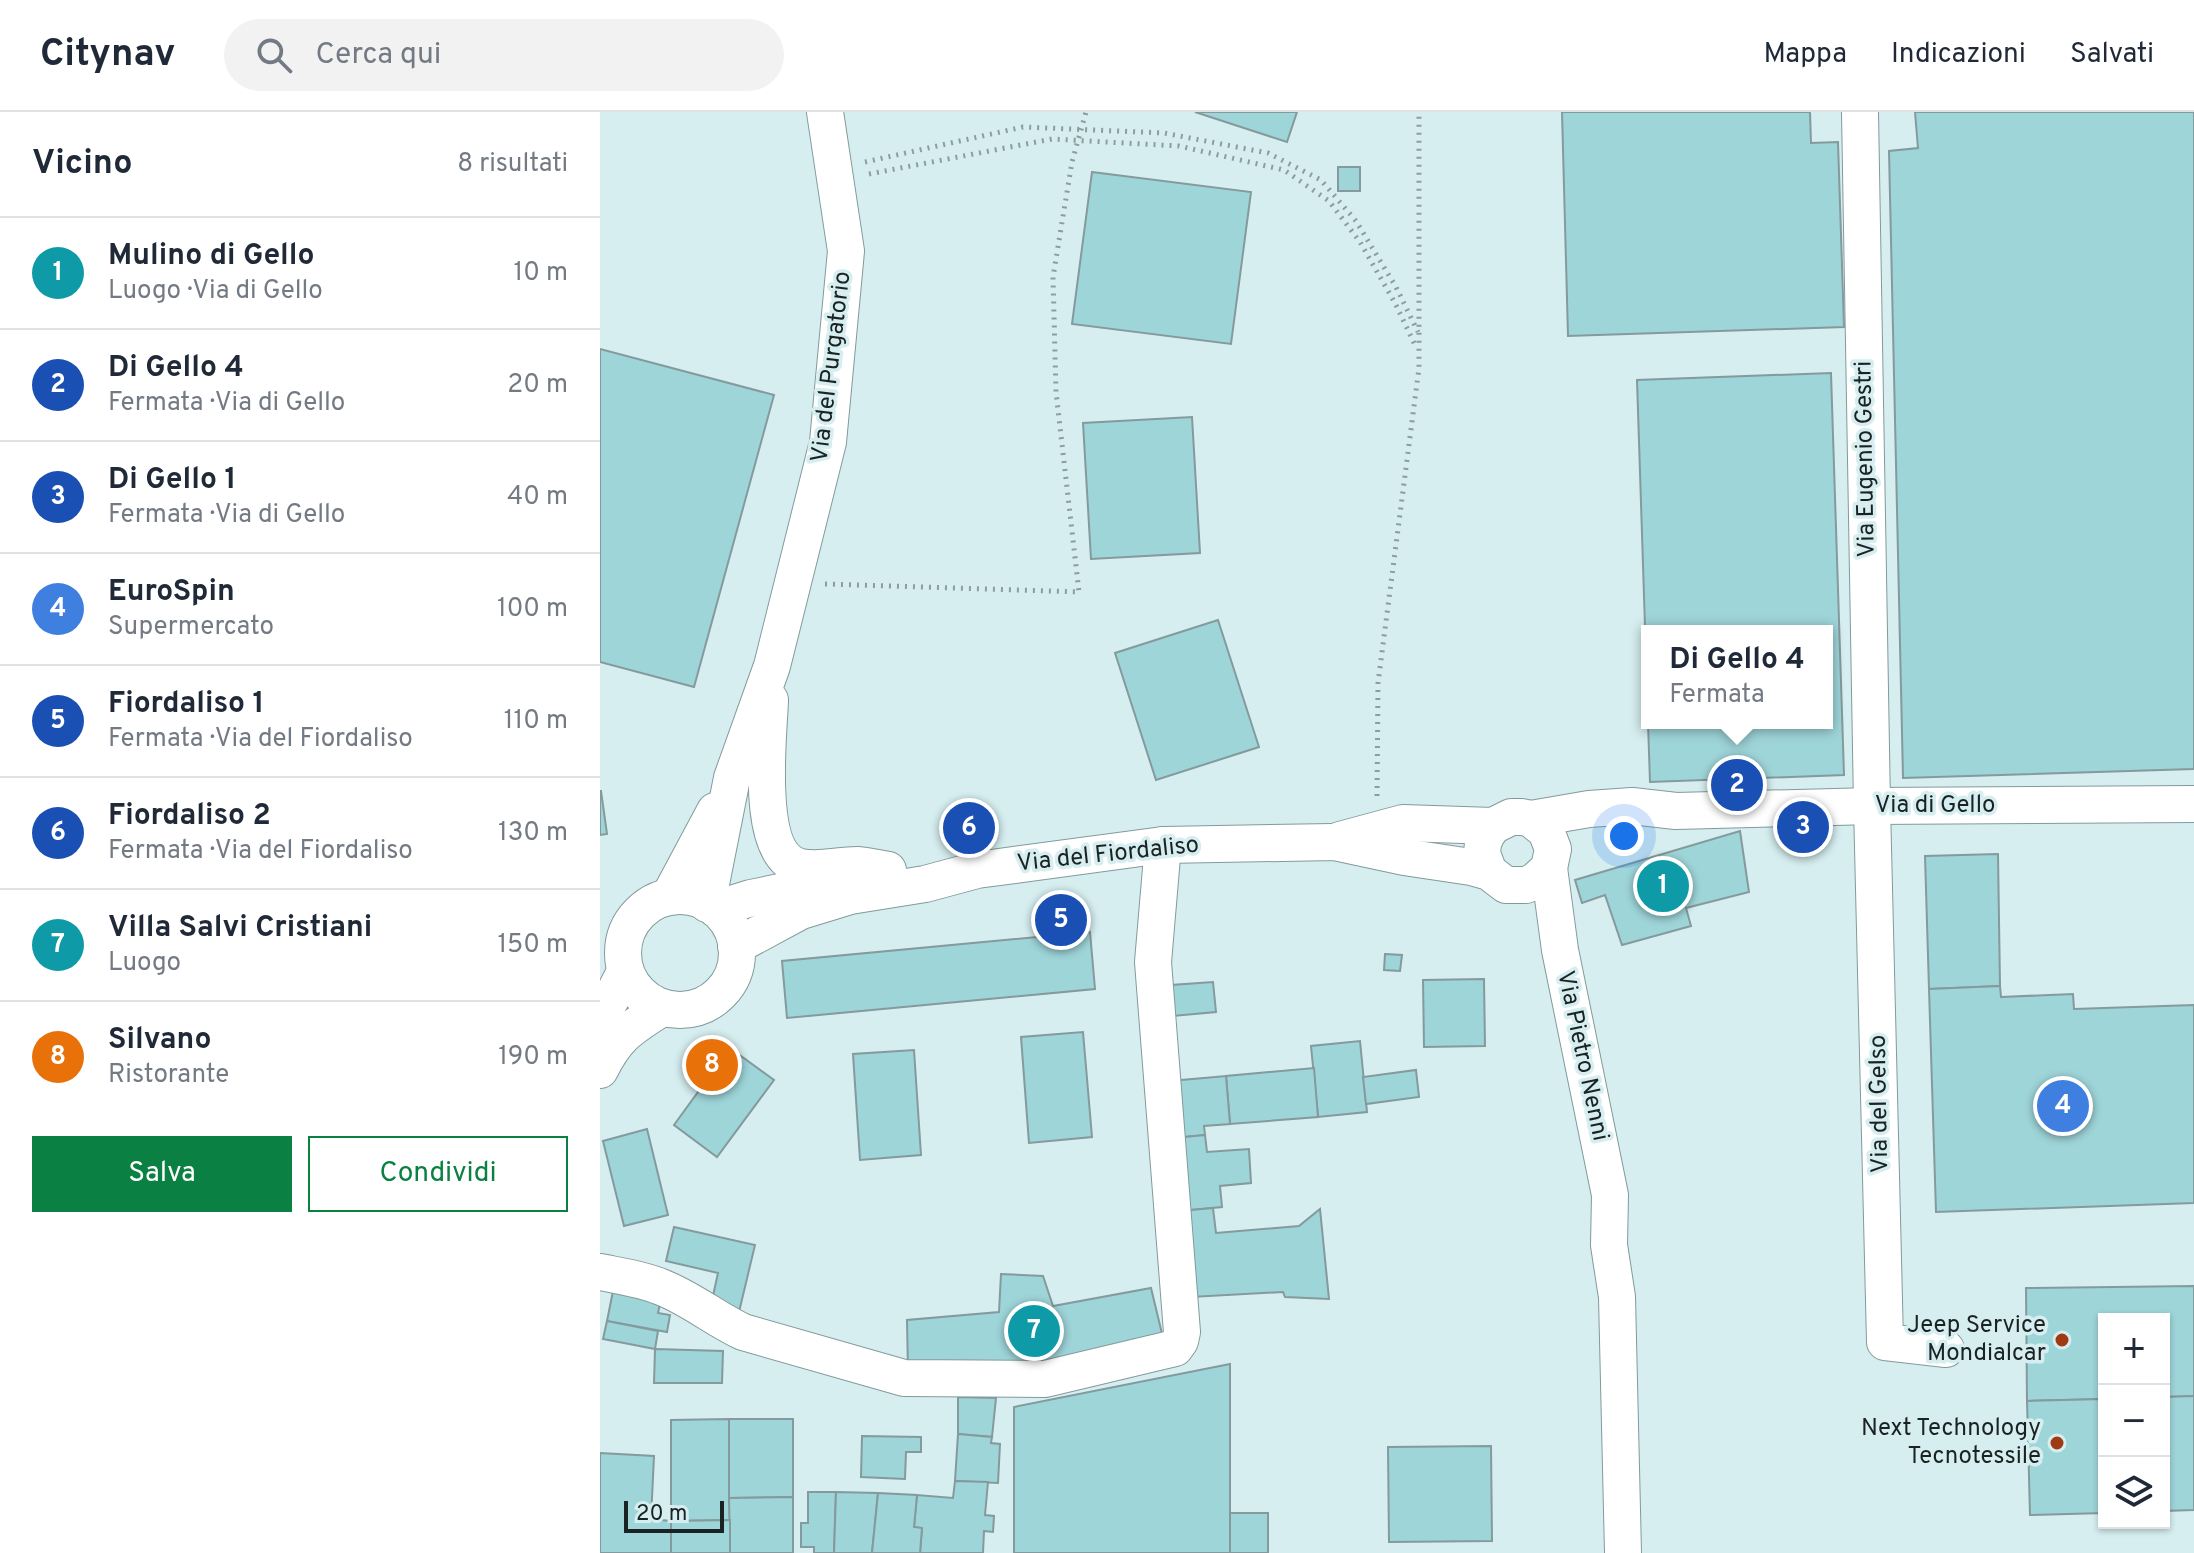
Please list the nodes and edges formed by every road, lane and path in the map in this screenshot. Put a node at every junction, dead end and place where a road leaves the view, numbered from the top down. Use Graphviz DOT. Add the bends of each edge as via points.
graph roads {
  1 [pos="825,112"];
  2 [pos="1086,112"];
  3 [pos="1419,112"];
  4 [pos="1860,112"];
  5 [pos="1082,130"];
  6 [pos="1080,140"];
  7 [pos="835,176"];
  8 [pos="1418,333"];
  9 [pos="1418,351"];
  10 [pos="824,584"];
  11 [pos="772,666"];
  12 [pos="732,778"];
  13 [pos="2194,804"];
  14 [pos="1872,806"];
  15 [pos="1376,808"];
  16 [pos="1676,811"];
  17 [pos="1531,819"];
  18 [pos="1493,826"];
  19 [pos="1334,842"];
  20 [pos="1163,845"];
  21 [pos="1551,858"];
  22 [pos="888,870"];
  23 [pos="977,870"];
  24 [pos="1502,880"];
  25 [pos="669,897"];
  26 [pos="712,906"];
  27 [pos="736,946"];
  28 [pos="616,957"];
  29 [pos="662,1008"];
  30 [pos="600,1020"];
  31 [pos="600,1070"];
  32 [pos="1609,1245"];
  33 [pos="600,1272"];
  34 [pos="1946,1349"];
  35 [pos="1623,1553"];
  1 -- 7 [label="street, Via del Purgatorio"];
  2 -- 5 [label="path"];
  3 -- 8 [label="path"];
  4 -- 14 [label="street, Via Eugenio Gestri"];
  5 -- 6 [label="path"];
  5 -- 7 [label="path" via="1023,127"];
  5 -- 8 [label="path" via="1164,133 1268,153 1321,180 1356,221"];
  6 -- 7 [label="path" via="1052,139"];
  6 -- 9 [label="path" via="1179,146 1284,170 1329,201 1360,242"];
  6 -- 10 [label="path" via="1053,277 1056,392 1079,592"];
  7 -- 11 [label="street, Via del Purgatorio" via="846,251 828,442"];
  8 -- 9 [label="path"];
  9 -- 15 [label="path" via="1378,683"];
  11 -- 12 [label="street"];
  11 -- 22 [label="street" via="768,808 778,849 801,867"];
  12 -- 25 [label="street"];
  12 -- 26 [label="street"];
  13 -- 14 [label="street, Via di Gello"];
  14 -- 16 [label="street, Via di Gello"];
  14 -- 34 [label="street, Via del Gelso" via="1885,1342"];
  16 -- 17 [label="street, Via di Gello" via="1632,806"];
  16 -- 21 [label="street, Via di Gello" via="1583,834"];
  17 -- 18 [label="street" via="1511,817"];
  17 -- 21 [label="street" via="1546,831"];
  18 -- 19 [label="street" via="1403,823"];
  18 -- 24 [label="street" via="1482,854"];
  19 -- 20 [label="street, Via del Fiordaliso"];
  19 -- 24 [label="street" via="1471,867"];
  20 -- 23 [label="street, Via del Fiordaliso"];
  20 -- 33 [label="street" via="1153,962 1182,1332 1175,1348 1045,1379 904,1378 743,1332 658,1285"];
  21 -- 24 [label="street" via="1535,881"];
  21 -- 32 [label="street, Via Pietro Nenni" via="1560,950 1608,1177"];
  22 -- 23 [label="street, Via del Fiordaliso"];
  22 -- 26 [label="street, Via del Fiordaliso"];
  23 -- 27 [label="street, Via del Fiordaliso" via="822,903"];
  24 -- 32 [label="street, Via Pietro Nenni" via="1542,951 1588,1182"];
  25 -- 26 [label="street" via="695,898"];
  25 -- 28 [label="street" via="640,912"];
  26 -- 27 [label="street" via="726,919"];
  27 -- 29 [label="street" via="731,978 710,1002"];
  28 -- 29 [label="street" via="634,988"];
  28 -- 30 [label="street"];
  29 -- 31 [label="street" via="620,1037"];
  32 -- 35 [label="street, Via Pietro Nenni" via="1617,1297"];
}
